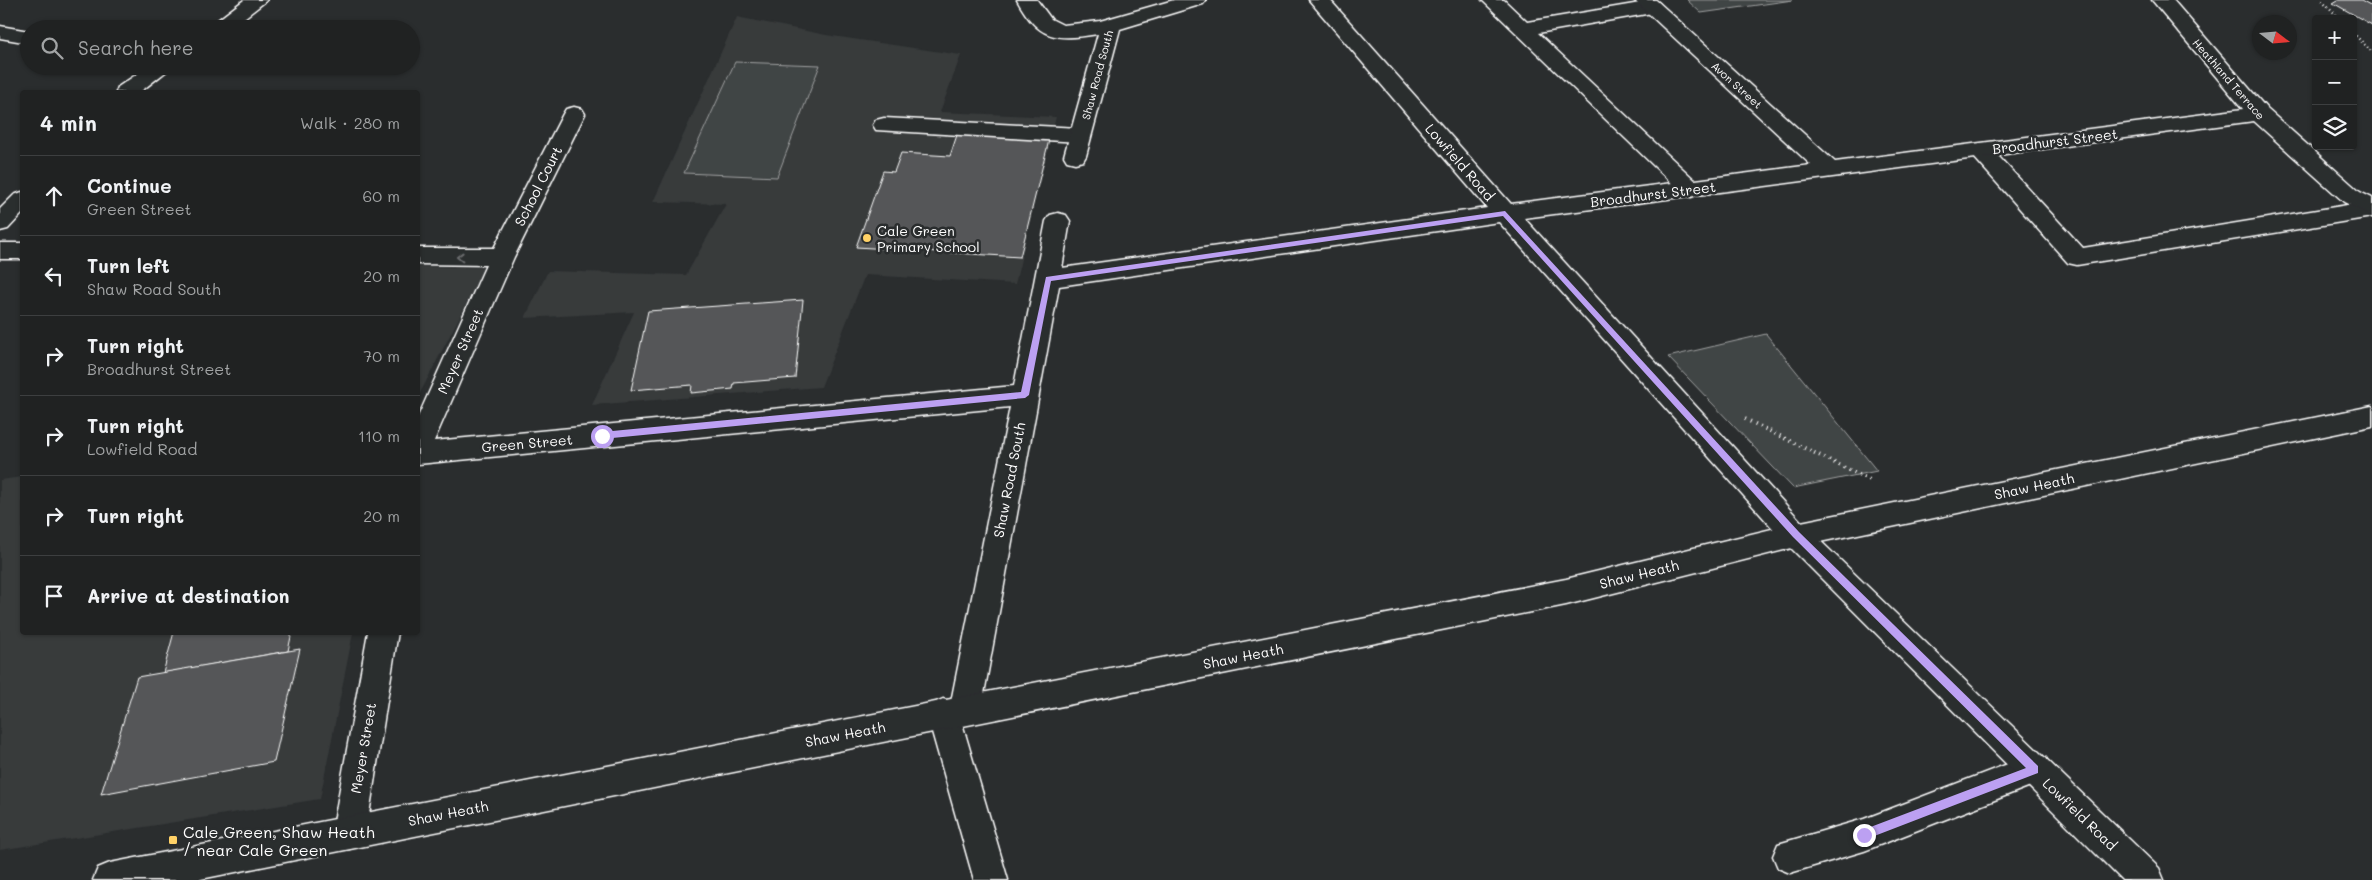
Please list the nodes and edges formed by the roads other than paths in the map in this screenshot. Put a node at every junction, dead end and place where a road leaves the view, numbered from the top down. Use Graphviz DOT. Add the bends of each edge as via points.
graph roads {
  1 [pos="258,0"];
  2 [pos="1027,0"];
  3 [pos="1196,0"];
  4 [pos="1319,0"];
  5 [pos="1492,0"];
  6 [pos="2162,0"];
  7 [pos="1173,3"];
  8 [pos="1648,4"];
  9 [pos="229,20"];
  10 [pos="1111,24"];
  11 [pos="1523,29"];
  12 [pos="0,32"];
  13 [pos="20,35"];
  14 [pos="150,75"];
  15 [pos="129,90"];
  16 [pos="574,114"];
  17 [pos="2258,114"];
  18 [pos="884,125"];
  19 [pos="1981,151"];
  20 [pos="1830,170"];
  21 [pos="1691,188"];
  22 [pos="20,202"];
  23 [pos="2372,208"];
  24 [pos="1505,213"];
  25 [pos="1058,221"];
  26 [pos="0,223"];
  27 [pos="0,251"];
  28 [pos="20,251"];
  29 [pos="420,256"];
  30 [pos="502,257"];
  31 [pos="1048,279"];
  32 [pos="1025,395"];
  33 [pos="2372,416"];
  34 [pos="420,442"];
  35 [pos="420,453"];
  36 [pos="1796,535"];
  37 [pos="382,635"];
  38 [pos="954,712"];
  39 [pos="2034,769"];
  40 [pos="349,833"];
  41 [pos="1790,856"];
  42 [pos="110,880"];
  43 [pos="991,880"];
  44 [pos="2147,880"];
  1 -- 9 [label="street"];
  2 -- 10 [label="street, Shaw Road South" via="1038,18 1052,30 1084,32"];
  3 -- 7 [label="street, Shaw Road South"];
  4 -- 24 [label="street, Lowfield Road"];
  5 -- 11 [label="street"];
  6 -- 17 [label="street, Heathland Terrace"];
  7 -- 10 [label="street, Shaw Road South"];
  8 -- 11 [label="street"];
  8 -- 20 [label="street, Avon Street"];
  10 -- 18 [label="street, Shaw Road South" via="1077,146"];
  11 -- 21 [label="street"];
  12 -- 13 [label="street"];
  14 -- 15 [label="street"];
  16 -- 30 [label="street, School Court"];
  17 -- 19 [label="street, Broadhurst Street"];
  17 -- 23 [label="street, Heathland Terrace" via="2352,198"];
  19 -- 20 [label="street, Broadhurst Street"];
  19 -- 23 [label="street" via="2078,257"];
  20 -- 21 [label="street, Broadhurst Street"];
  21 -- 24 [label="street, Broadhurst Street"];
  22 -- 26 [label="street"];
  24 -- 31 [label="street, Broadhurst Street"];
  24 -- 36 [label="street, Lowfield Road"];
  25 -- 31 [label="street, Shaw Road South"];
  27 -- 28 [label="street"];
  30 -- 29 [label="street, one-way"];
  30 -- 34 [label="street, Meyer Street"];
  31 -- 32 [label="street, Shaw Road South"];
  32 -- 35 [label="street, Green Street"];
  32 -- 38 [label="street, Shaw Road South"];
  33 -- 36 [label="street, Shaw Heath"];
  36 -- 38 [label="street, Shaw Heath" via="1566,592"];
  36 -- 39 [label="street, Lowfield Road"];
  37 -- 40 [label="street, Meyer Street"];
  38 -- 40 [label="street, Shaw Heath"];
  38 -- 43 [label="street"];
  39 -- 41 [label="street" via="1864,835"];
  39 -- 44 [label="street, Lowfield Road"];
  40 -- 42 [label="street, Shaw Heath"];
}
